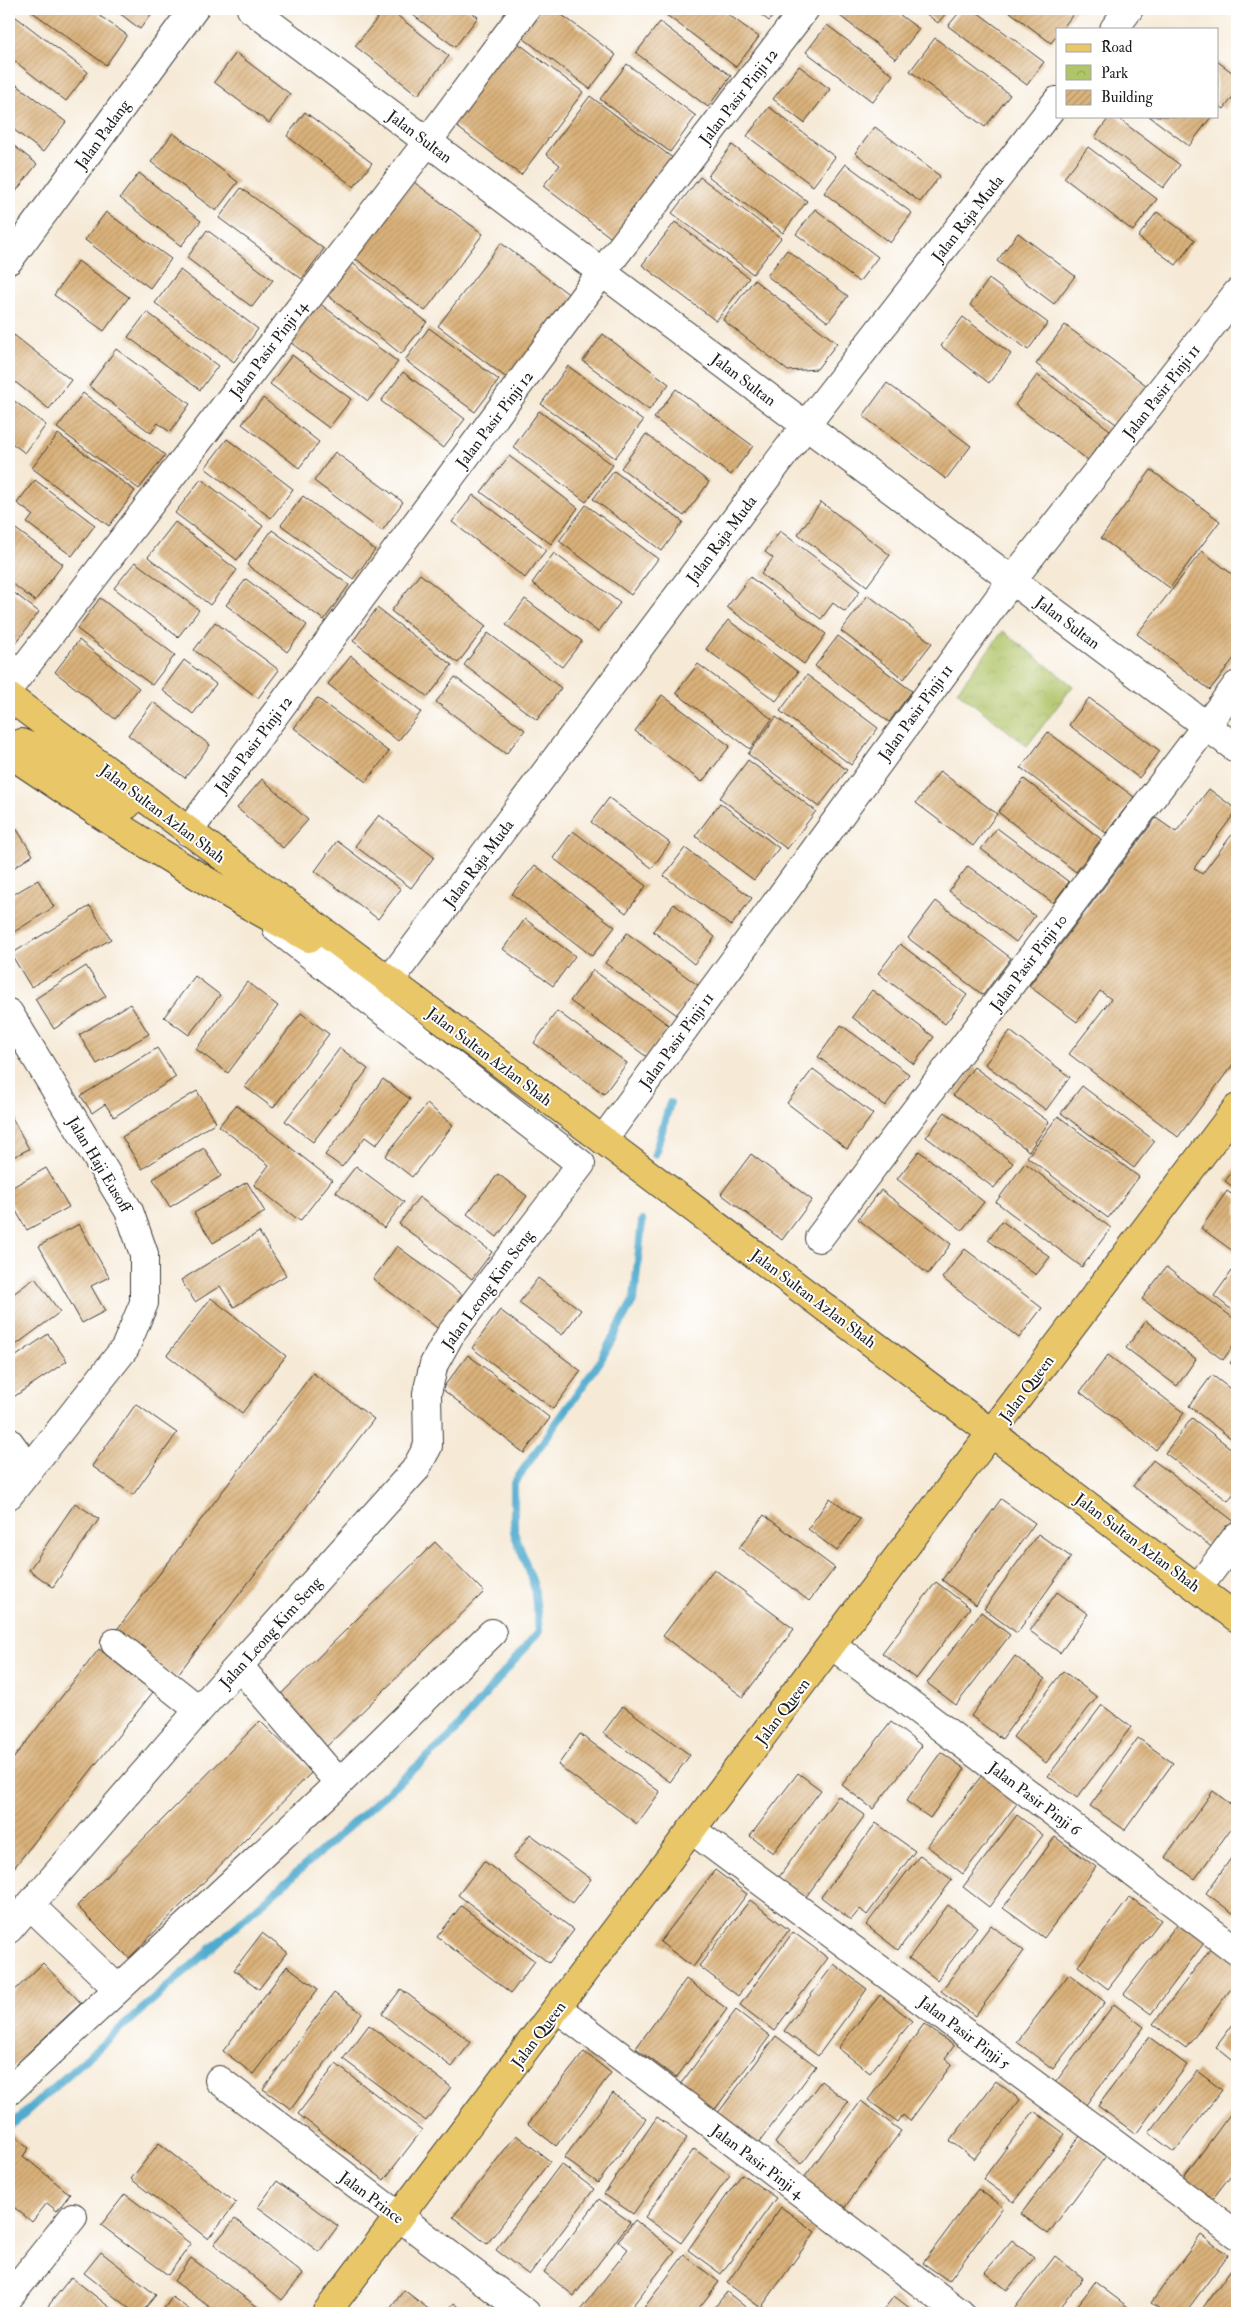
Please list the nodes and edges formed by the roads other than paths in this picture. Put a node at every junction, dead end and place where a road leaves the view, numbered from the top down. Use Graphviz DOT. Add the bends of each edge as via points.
graph roads {
  1 [pos="194,9"];
  2 [pos="251,9"];
  3 [pos="526,9"];
  4 [pos="805,9"];
  5 [pos="1129,9"];
  6 [pos="1115,28"];
  7 [pos="1056,102"];
  8 [pos="428,141"];
  9 [pos="9,260"];
  10 [pos="602,272"];
  11 [pos="1237,293"];
  12 [pos="806,425"];
  13 [pos="1012,580"];
  14 [pos="1237,685"];
  15 [pos="9,688"];
  16 [pos="9,697"];
  17 [pos="1206,726"];
  18 [pos="9,747"];
  19 [pos="1237,749"];
  20 [pos="9,752"];
  21 [pos="188,832"];
  22 [pos="250,907"];
  23 [pos="390,981"];
  24 [pos="373,1003"];
  25 [pos="9,1012"];
  26 [pos="1237,1108"];
  27 [pos="603,1140"];
  28 [pos="819,1238"];
  29 [pos="993,1432"];
  30 [pos="9,1442"];
  31 [pos="29,1469"];
  32 [pos="9,1496"];
  33 [pos="1237,1536"];
  34 [pos="1198,1588"];
  35 [pos="1237,1618"];
  36 [pos="492,1634"];
  37 [pos="115,1643"];
  38 [pos="832,1644"];
  39 [pos="239,1666"];
  40 [pos="200,1710"];
  41 [pos="339,1783"];
  42 [pos="692,1830"];
  43 [pos="31,1906"];
  44 [pos="9,1929"];
  45 [pos="1237,1951"];
  46 [pos="118,1989"];
  47 [pos="557,2008"];
  48 [pos="220,2080"];
  49 [pos="9,2091"];
  50 [pos="73,2217"];
  51 [pos="399,2218"];
  52 [pos="1237,2235"];
  53 [pos="9,2297"];
  54 [pos="326,2313"];
  55 [pos="526,2313"];
  56 [pos="960,2313"];
  1 -- 9 [label="street, Jalan Padang"];
  2 -- 8 [label="street, Jalan Sultan"];
  3 -- 8 [label="street, Jalan Pasir Pinji 14"];
  4 -- 10 [label="street, Jalan Pasir Pinji 12"];
  5 -- 6 [label="street"];
  7 -- 12 [label="street, Jalan Raja Muda"];
  8 -- 10 [label="street, Jalan Sultan"];
  8 -- 15 [label="street, Jalan Pasir Pinji 14"];
  10 -- 12 [label="street, Jalan Sultan"];
  10 -- 21 [label="street, Jalan Pasir Pinji 12"];
  11 -- 13 [label="street, Jalan Pasir Pinji 11"];
  12 -- 13 [label="street, Jalan Sultan"];
  12 -- 23 [label="street, Jalan Raja Muda"];
  13 -- 17 [label="street, Jalan Sultan"];
  13 -- 27 [label="street, Jalan Pasir Pinji 11"];
  14 -- 17 [label="street, Jalan Pasir Pinji 10"];
  16 -- 21 [label="main road, Jalan Sultan Azlan Shah"];
  17 -- 19 [label="street, Jalan Sultan"];
  17 -- 28 [label="street, Jalan Pasir Pinji 10"];
  18 -- 21 [label="main road" via="20,743 41,751 142,814"];
  20 -- 22 [label="main road, Jalan Sultan Azlan Shah" via="124,832"];
  21 -- 23 [label="main road, Jalan Sultan Azlan Shah"];
  22 -- 23 [label="main road, Jalan Sultan Azlan Shah"];
  22 -- 24 [label="street, Jalan Leong Kim Seng"];
  23 -- 24 [label="street, Jalan Raja Muda"];
  23 -- 27 [label="main road, Jalan Sultan Azlan Shah"];
  24 -- 39 [label="street, Jalan Leong Kim Seng" via="581,1164 450,1334 434,1364 427,1394 428,1446 415,1470"];
  25 -- 31 [label="street, Jalan Haji Eusoff" via="129,1211 144,1254 144,1303 125,1348"];
  26 -- 29 [label="main road, Jalan Queen"];
  27 -- 29 [label="main road, Jalan Sultan Azlan Shah"];
  29 -- 34 [label="main road, Jalan Sultan Azlan Shah"];
  29 -- 38 [label="main road, Jalan Queen"];
  30 -- 31 [label="street"];
  31 -- 32 [label="street, Jalan Haji Eusoff"];
  33 -- 34 [label="street"];
  34 -- 35 [label="main road, Jalan Sultan Azlan Shah"];
  36 -- 41 [label="street"];
  37 -- 40 [label="street"];
  38 -- 42 [label="main road, Jalan Queen"];
  38 -- 45 [label="street, Jalan Pasir Pinji 6"];
  39 -- 40 [label="street, Jalan Leong Kim Seng"];
  39 -- 41 [label="street"];
  40 -- 43 [label="street, Jalan Leong Kim Seng"];
  41 -- 46 [label="street"];
  42 -- 47 [label="main road, Jalan Queen"];
  42 -- 52 [label="street, Jalan Pasir Pinji 5"];
  43 -- 44 [label="street, Jalan Leong Kim Seng"];
  43 -- 46 [label="street"];
  46 -- 49 [label="street"];
  47 -- 51 [label="main road, Jalan Queen"];
  47 -- 56 [label="street, Jalan Pasir Pinji 4"];
  48 -- 51 [label="street, Jalan Prince"];
  50 -- 53 [label="street"];
  51 -- 54 [label="main road, Jalan Queen"];
  51 -- 55 [label="street, Jalan Prince"];
}
